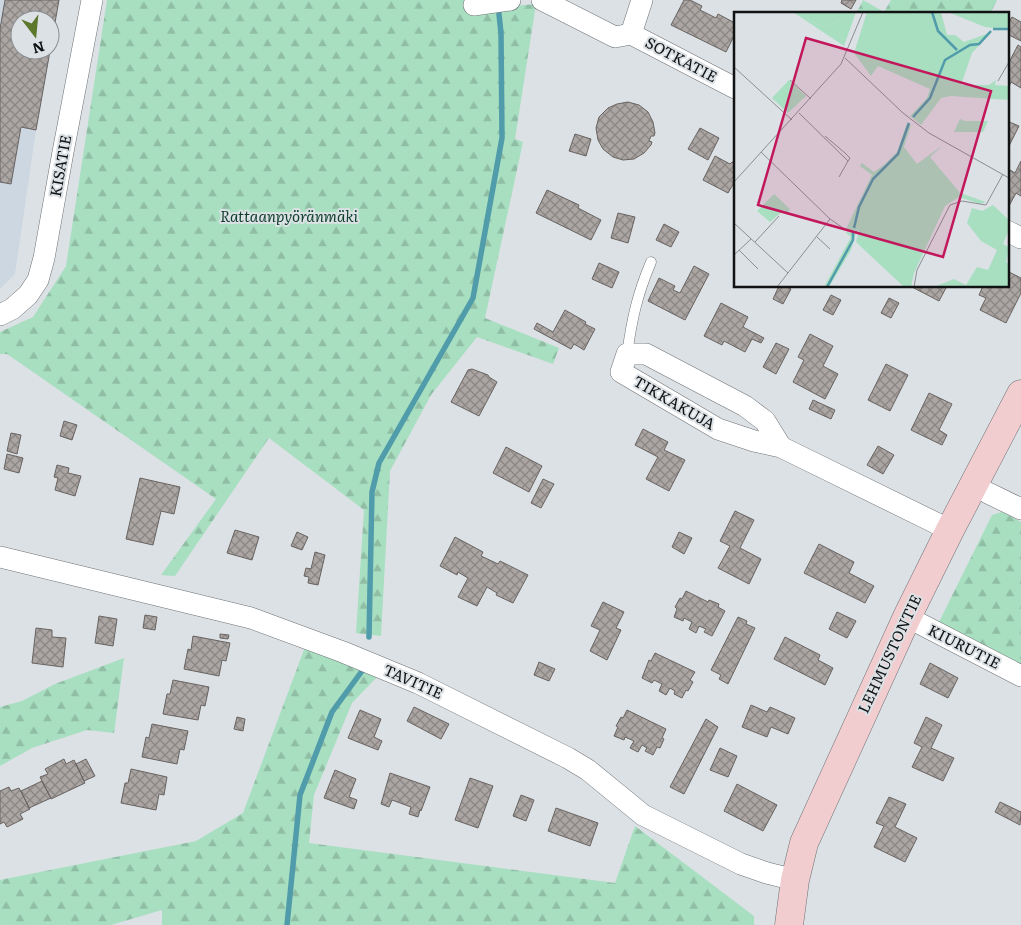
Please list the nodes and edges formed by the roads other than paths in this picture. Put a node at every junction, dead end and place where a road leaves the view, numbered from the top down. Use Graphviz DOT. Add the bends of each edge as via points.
graph roads {
  1 [pos="92,0"];
  2 [pos="510,0"];
  3 [pos="542,0"];
  4 [pos="642,0"];
  5 [pos="474,5"];
  6 [pos="632,34"];
  7 [pos="734,87"];
  8 [pos="1008,232"];
  9 [pos="1021,238"];
  10 [pos="651,262"];
  11 [pos="0,315"];
  12 [pos="627,354"];
  13 [pos="1021,394"];
  14 [pos="781,447"];
  15 [pos="974,485"];
  16 [pos="1021,509"];
  17 [pos="950,530"];
  18 [pos="0,557"];
  19 [pos="907,618"];
  20 [pos="1021,676"];
  21 [pos="795,880"];
  22 [pos="789,925"];
  1 -- 11 [label="street, KISATIE" via="38,280 28,295"];
  2 -- 5 [label="street"];
  3 -- 6 [label="street" via="615,37"];
  4 -- 6 [label="street, SOTKATIE"];
  6 -- 7 [label="street, SOTKATIE"];
  8 -- 9 [label="street"];
  10 -- 12 [label="lane" via="634,309"];
  12 -- 14 [label="street, TIKKAKUJA" via="646,354 745,406 765,421"];
  12 -- 14 [label="street, TIKKAKUJA" via="620,372 652,392 718,429"];
  13 -- 15 [label="main road, LEHMUSTONTIE"];
  14 -- 17 [label="street, TIKKAKUJA"];
  15 -- 16 [label="street"];
  15 -- 17 [label="main road, LEHMUSTONTIE"];
  17 -- 19 [label="main road, LEHMUSTONTIE"];
  18 -- 21 [label="street, TAVITIE" via="251,618 343,652 418,683 568,758 588,770 637,812 741,864"];
  19 -- 20 [label="street, KIURUTIE"];
  19 -- 21 [label="main road, LEHMUSTONTIE" via="804,843"];
  21 -- 22 [label="main road, LEHMUSTONTIE"];
}
